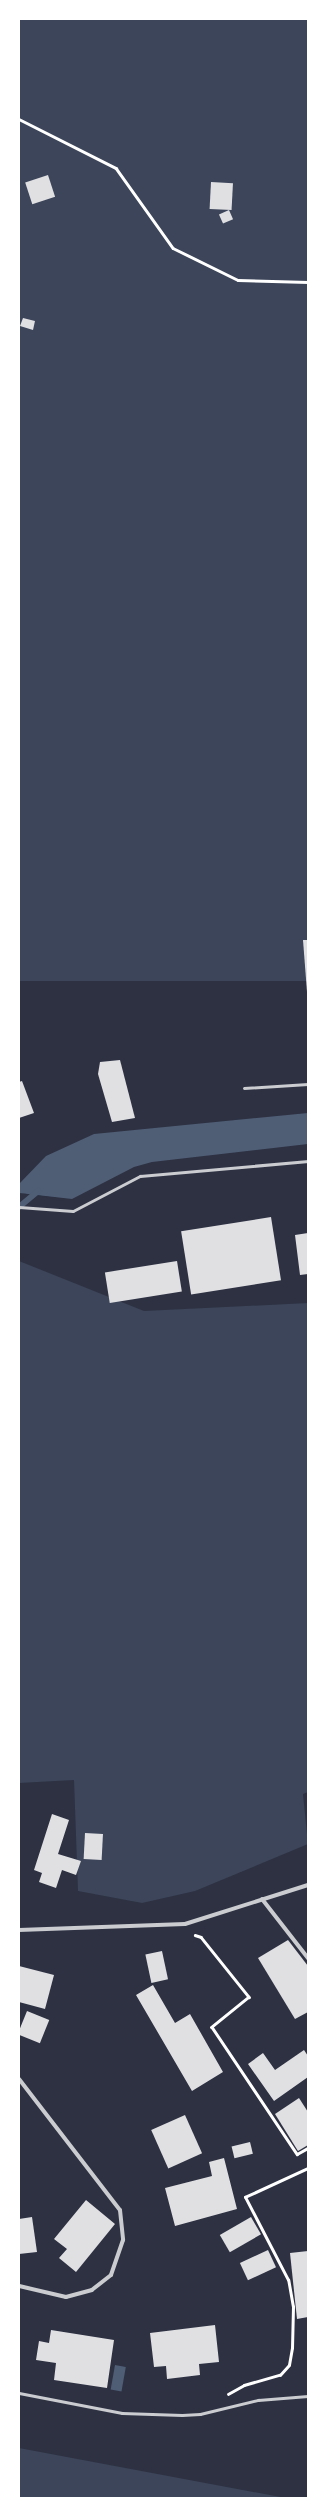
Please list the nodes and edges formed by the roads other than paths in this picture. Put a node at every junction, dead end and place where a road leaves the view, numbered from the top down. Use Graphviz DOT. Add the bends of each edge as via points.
graph roads {
  1 [pos="308,1084"];
  2 [pos="244,1088"];
  3 [pos="308,1161"];
  4 [pos="19,1207"];
  5 [pos="308,1885"];
  6 [pos="262,1899"];
  7 [pos="19,1930"];
  8 [pos="308,1958"];
  9 [pos="19,2079"];
  10 [pos="19,2286"];
  11 [pos="19,2393"];
  12 [pos="308,2396"];
  1 -- 2 [label="lane"];
  3 -- 4 [label="lane" via="140,1176 73,1211"];
  5 -- 6 [label="street"];
  6 -- 7 [label="street" via="185,1924"];
  6 -- 8 [label="street"];
  9 -- 10 [label="street" via="120,2210 123,2240 110,2275 92,2290 66,2297"];
  11 -- 12 [label="lane" via="122,2414 200,2414 258,2400"];
}
